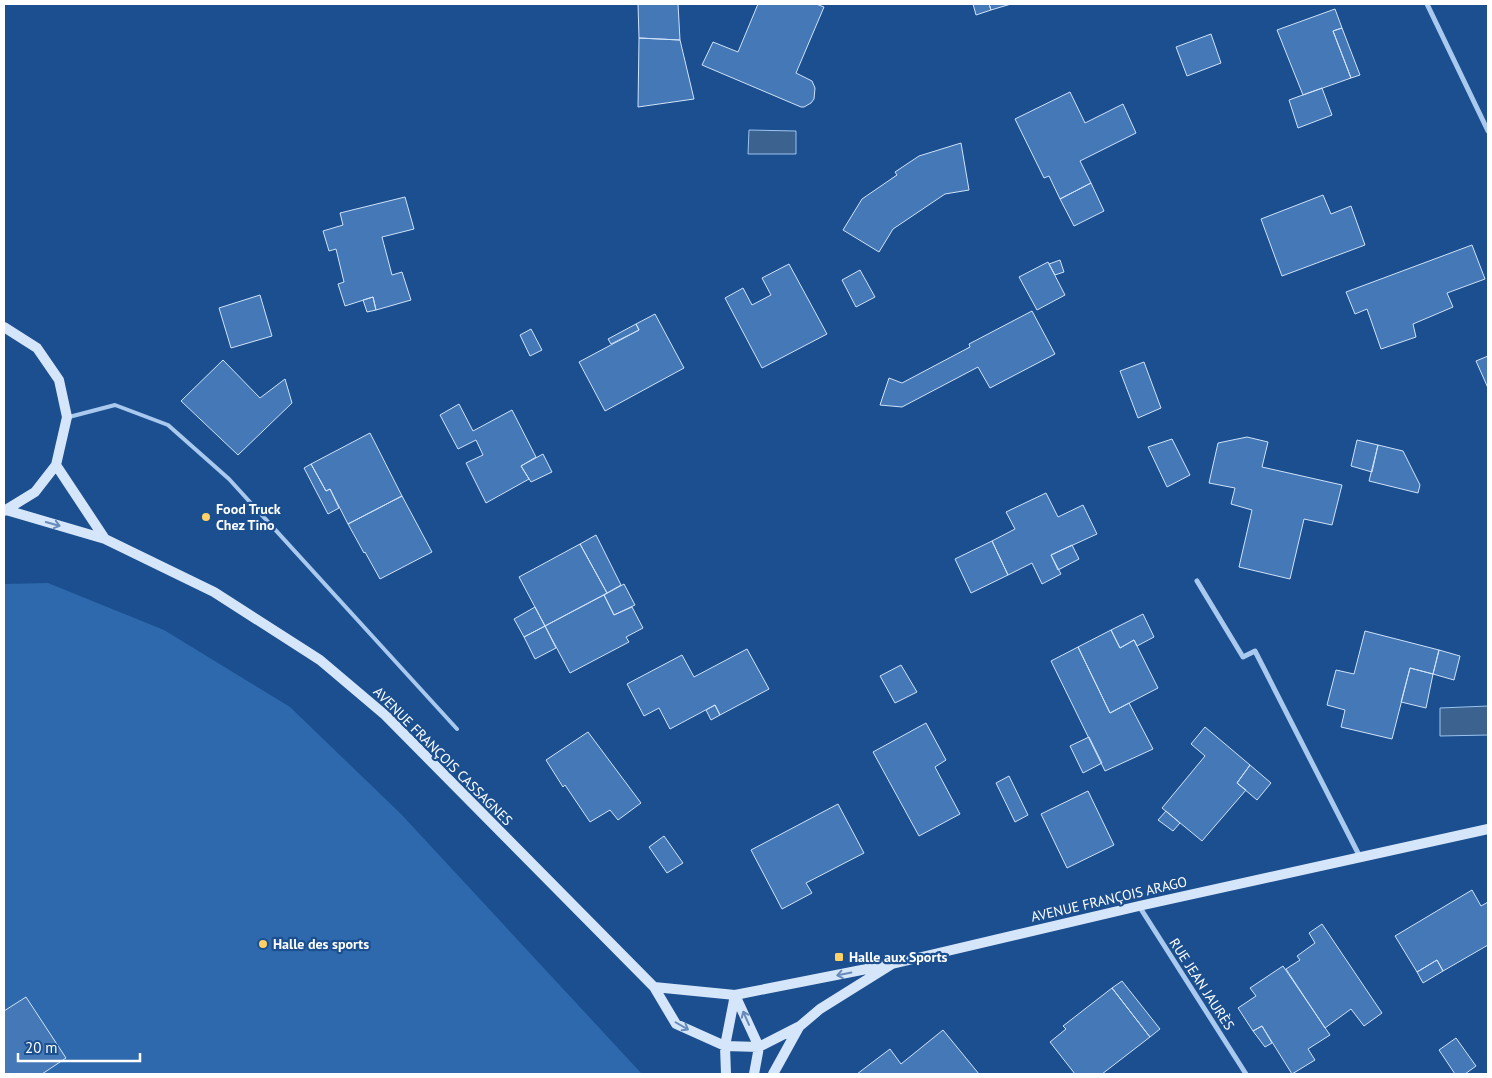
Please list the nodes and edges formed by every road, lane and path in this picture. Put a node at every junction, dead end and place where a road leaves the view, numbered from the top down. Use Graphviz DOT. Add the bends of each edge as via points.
graph roads {
  1 [pos="1427,4"];
  2 [pos="1488,131"];
  3 [pos="4,327"];
  4 [pos="67,417"];
  5 [pos="56,465"];
  6 [pos="5,510"];
  7 [pos="105,539"];
  8 [pos="1197,581"];
  9 [pos="457,729"];
  10 [pos="1488,829"];
  11 [pos="1360,857"];
  12 [pos="1139,906"];
  13 [pos="892,964"];
  14 [pos="654,987"];
  15 [pos="735,995"];
  16 [pos="800,1026"];
  17 [pos="725,1046"];
  18 [pos="759,1047"];
  19 [pos="726,1074"];
  20 [pos="754,1074"];
  21 [pos="773,1074"];
  22 [pos="1246,1074"];
  1 -- 2 [label="street"];
  3 -- 4 [label="main road" via="37,348 59,380"];
  4 -- 5 [label="main road"];
  4 -- 9 [label="lane" via="115,405 168,425 229,479"];
  5 -- 6 [label="main road" via="35,492"];
  5 -- 7 [label="main road"];
  6 -- 7 [label="main road, AVENUE FRANÇOIS CASSAGNES, one-way"];
  7 -- 14 [label="main road, AVENUE FRANÇOIS CASSAGNES" via="214,592 320,660 385,715"];
  8 -- 11 [label="street" via="1243,658 1255,651"];
  10 -- 11 [label="main road, AVENUE FRANÇOIS ARAGO"];
  11 -- 12 [label="main road, AVENUE FRANÇOIS ARAGO"];
  12 -- 13 [label="main road, AVENUE FRANÇOIS ARAGO"];
  12 -- 22 [label="street, RUE JEAN JAURÈS"];
  13 -- 15 [label="main road, AVENUE FRANÇOIS ARAGO, one-way"];
  13 -- 16 [label="main road, AVENUE FRANÇOIS CASSAGNES" via="820,1009"];
  14 -- 15 [label="main road"];
  14 -- 17 [label="main road, AVENUE FRANÇOIS CASSAGNES, one-way" via="676,1024"];
  15 -- 17 [label="main road"];
  18 -- 15 [label="main road, one-way"];
  16 -- 18 [label="main road, AVENUE FRANÇOIS CASSAGNES"];
  16 -- 21 [label="main road, AVENUE FRANÇOIS CASSAGNES"];
  17 -- 18 [label="main road, AVENUE FRANÇOIS CASSAGNES"];
  17 -- 19 [label="main road"];
  18 -- 20 [label="main road"];
}
